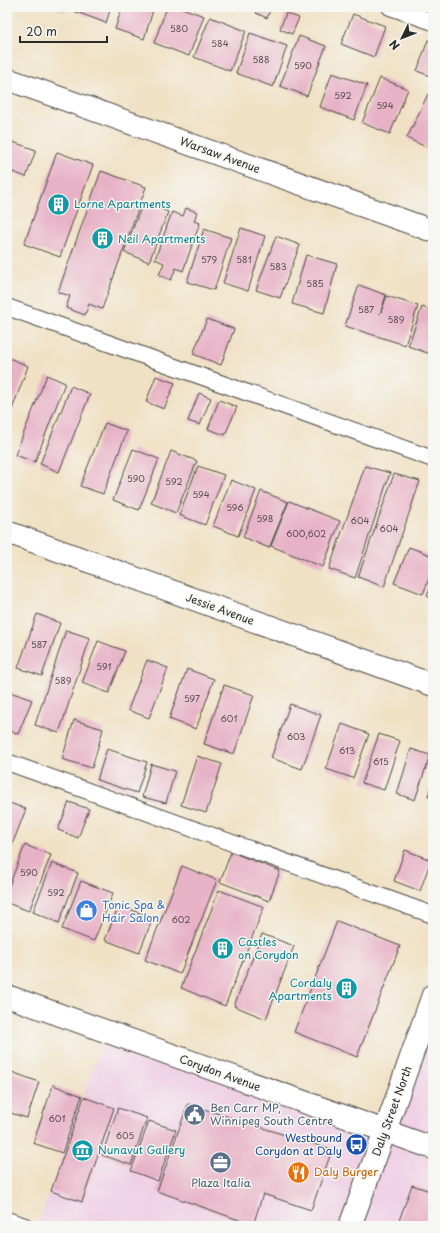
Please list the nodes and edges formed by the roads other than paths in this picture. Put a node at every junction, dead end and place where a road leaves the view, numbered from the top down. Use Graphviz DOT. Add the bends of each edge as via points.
graph roads {
  1 [pos="390,7"];
  2 [pos="433,22"];
  3 [pos="7,79"];
  4 [pos="433,231"];
  5 [pos="7,307"];
  6 [pos="433,459"];
  7 [pos="7,532"];
  8 [pos="433,685"];
  9 [pos="7,762"];
  10 [pos="433,915"];
  11 [pos="433,995"];
  12 [pos="7,996"];
  13 [pos="385,1131"];
  14 [pos="433,1148"];
  15 [pos="7,1220"];
  16 [pos="25,1226"];
  17 [pos="350,1226"];
  1 -- 2 [label="lane"];
  3 -- 4 [label="street, Warsaw Avenue"];
  5 -- 6 [label="lane"];
  7 -- 8 [label="street, Jessie Avenue"];
  9 -- 10 [label="lane"];
  11 -- 13 [label="street, Daly Street North"];
  12 -- 13 [label="street, Corydon Avenue"];
  13 -- 14 [label="street, Corydon Avenue"];
  13 -- 17 [label="street, Daly Street North"];
  15 -- 16 [label="lane"];
}
